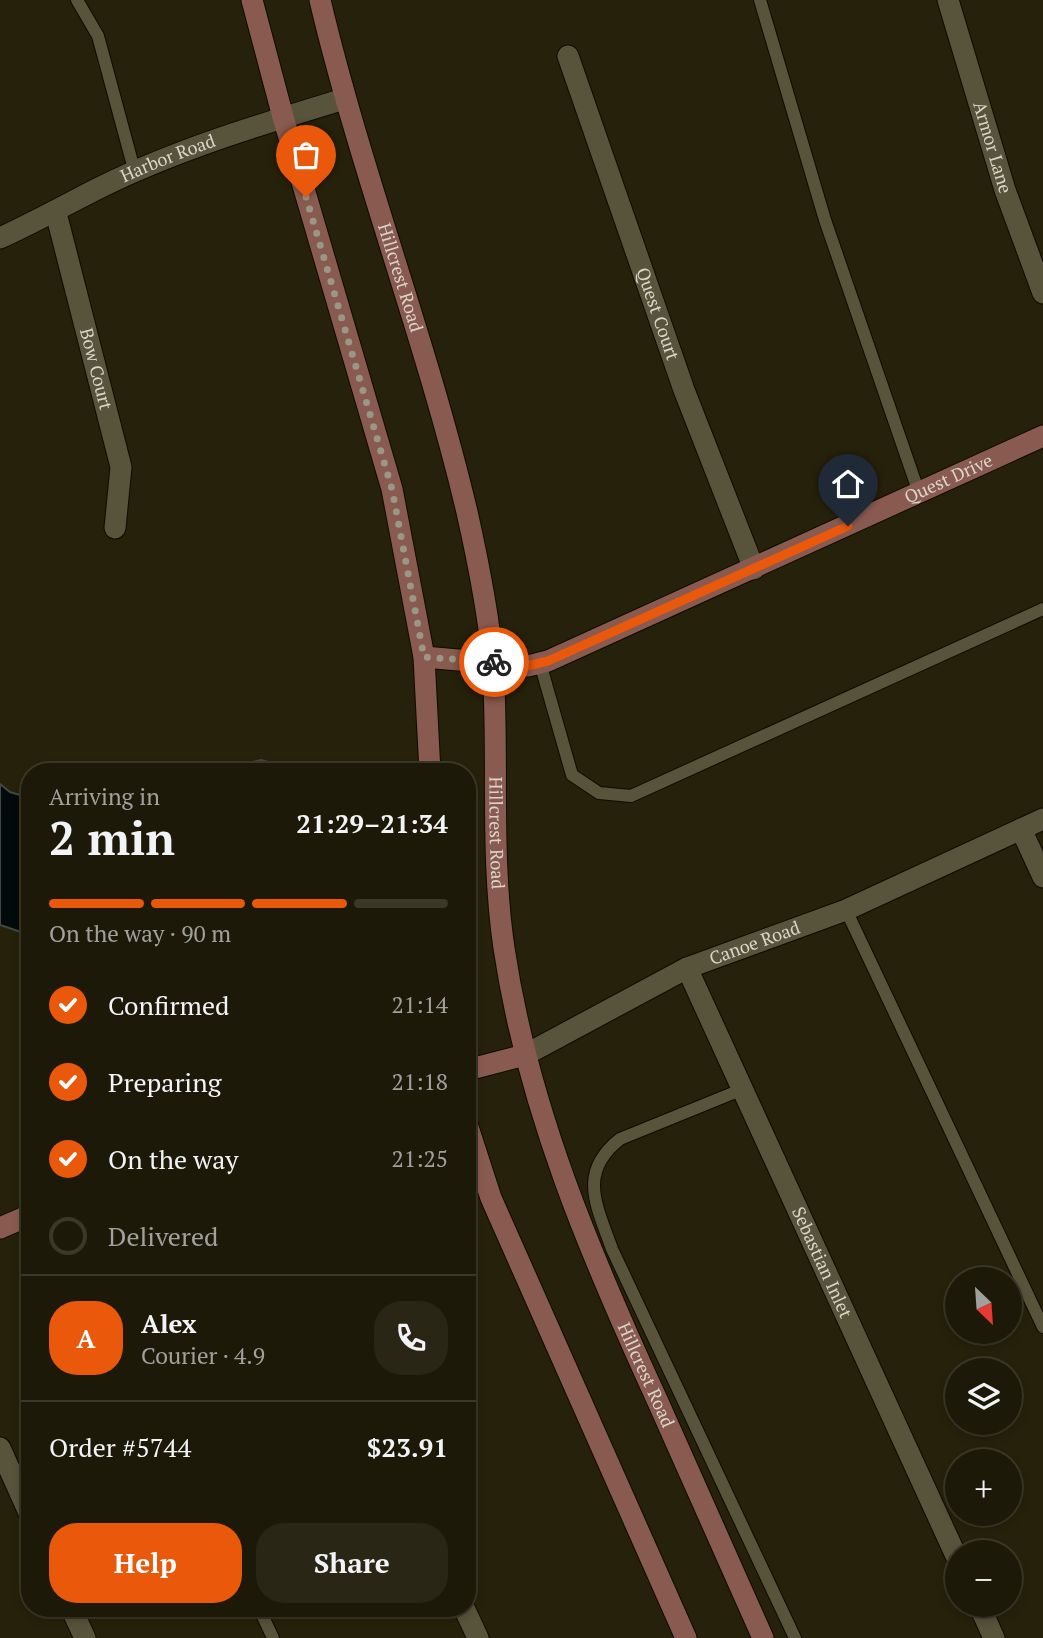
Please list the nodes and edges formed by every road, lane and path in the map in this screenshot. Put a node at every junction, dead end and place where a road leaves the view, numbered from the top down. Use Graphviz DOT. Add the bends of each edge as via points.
graph roads {
  1 [pos="77,0"];
  2 [pos="252,0"];
  3 [pos="320,0"];
  4 [pos="760,0"];
  5 [pos="948,0"];
  6 [pos="568,56"];
  7 [pos="344,99"];
  8 [pos="283,117"];
  9 [pos="135,173"];
  10 [pos="56,213"];
  11 [pos="0,238"];
  12 [pos="1043,293"];
  13 [pos="1043,436"];
  14 [pos="919,493"];
  15 [pos="115,528"];
  16 [pos="754,569"];
  17 [pos="1043,609"];
  18 [pos="424,657"];
  19 [pos="492,662"];
  20 [pos="540,663"];
  21 [pos="430,763"];
  22 [pos="1043,819"];
  23 [pos="1021,829"];
  24 [pos="1043,877"];
  25 [pos="846,910"];
  26 [pos="687,968"];
  27 [pos="526,1055"];
  28 [pos="476,1068"];
  29 [pos="743,1089"];
  30 [pos="476,1152"];
  31 [pos="21,1219"];
  32 [pos="0,1228"];
  33 [pos="1043,1327"];
  34 [pos="0,1448"];
  35 [pos="21,1495"];
  36 [pos="949,1540"];
  37 [pos="75,1617"];
  38 [pos="263,1617"];
  39 [pos="468,1617"];
  40 [pos="984,1617"];
  41 [pos="85,1638"];
  42 [pos="272,1638"];
  43 [pos="478,1638"];
  44 [pos="685,1638"];
  45 [pos="763,1638"];
  46 [pos="795,1638"];
  47 [pos="994,1638"];
  1 -- 9 [label="lane" via="98,36"];
  2 -- 8 [label="main road"];
  3 -- 7 [label="main road, Hillcrest Road"];
  4 -- 14 [label="lane" via="825,220"];
  5 -- 12 [label="street, Armor Lane" via="1005,190"];
  6 -- 16 [label="street, Quest Court" via="684,390"];
  7 -- 8 [label="street, Harbor Road"];
  7 -- 19 [label="main road, Hillcrest Road" via="468,515"];
  8 -- 9 [label="street, Harbor Road"];
  8 -- 18 [label="main road" via="392,489"];
  9 -- 10 [label="street, Harbor Road"];
  10 -- 11 [label="street, Harbor Road"];
  10 -- 15 [label="street, Bow Court" via="121,467"];
  13 -- 14 [label="main road, Quest Drive"];
  14 -- 16 [label="main road, Quest Drive"];
  16 -- 20 [label="main road, Quest Drive"];
  17 -- 20 [label="lane" via="631,796 599,793 572,775"];
  18 -- 19 [label="main road, Quest Drive"];
  18 -- 21 [label="main road"];
  19 -- 20 [label="main road, Quest Drive"];
  19 -- 27 [label="main road, Hillcrest Road" via="496,863 504,948"];
  22 -- 23 [label="street, Canoe Road"];
  23 -- 24 [label="street"];
  23 -- 25 [label="street, Canoe Road"];
  25 -- 26 [label="street, Canoe Road"];
  25 -- 33 [label="lane"];
  26 -- 27 [label="street, Canoe Road"];
  26 -- 29 [label="street, Sebastian Inlet"];
  27 -- 28 [label="main road, Canoe Road"];
  27 -- 45 [label="main road, Hillcrest Road" via="542,1115 595,1263"];
  29 -- 36 [label="street, Sebastian Inlet"];
  29 -- 46 [label="lane" via="620,1139 594,1168 594,1195 612,1249"];
  30 -- 44 [label="main road" via="491,1198"];
  31 -- 32 [label="main road"];
  34 -- 35 [label="street"];
  37 -- 41 [label="street"];
  38 -- 42 [label="lane"];
  39 -- 43 [label="street"];
  40 -- 47 [label="street"];
}
